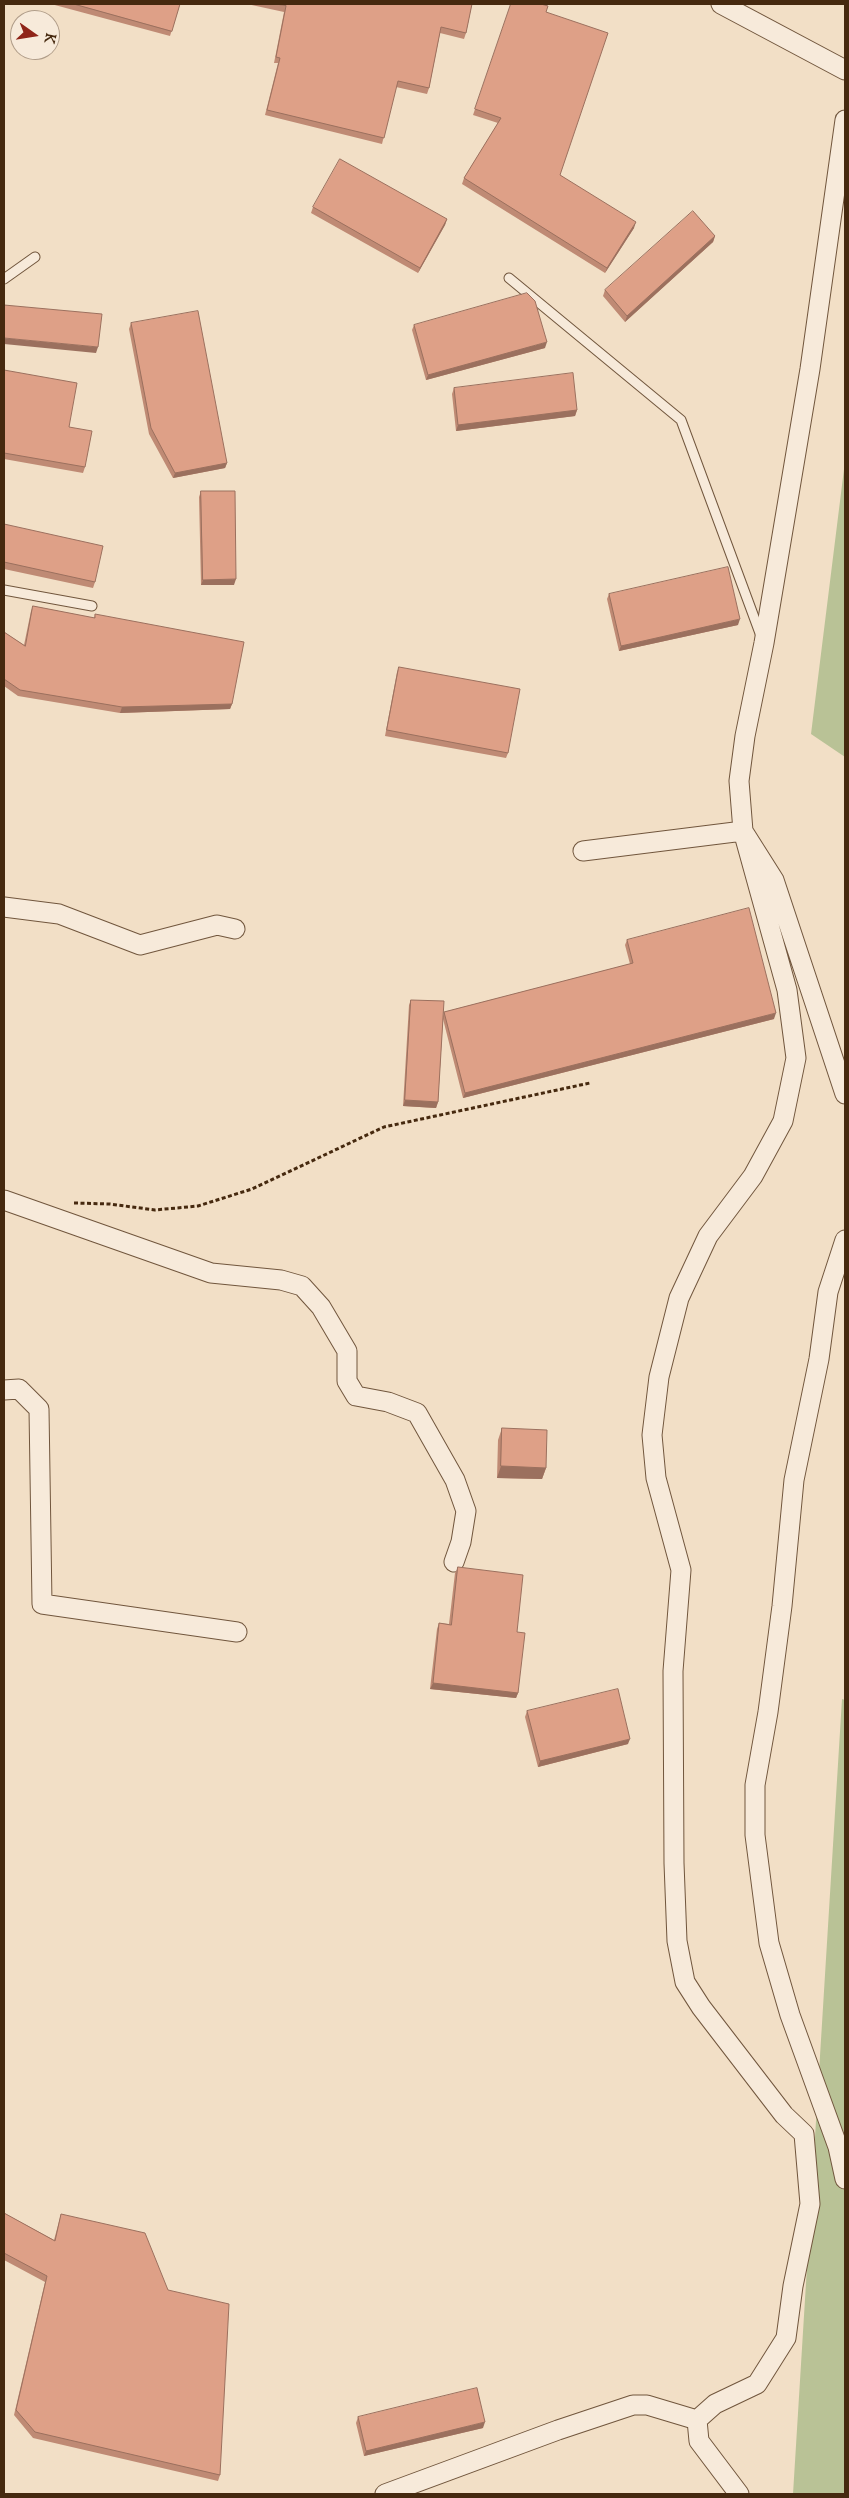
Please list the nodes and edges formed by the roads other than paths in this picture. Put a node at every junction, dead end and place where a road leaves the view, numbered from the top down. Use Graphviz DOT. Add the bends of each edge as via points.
graph roads {
  1 [pos="721,4"];
  2 [pos="845,70"];
  3 [pos="845,120"];
  4 [pos="35,257"];
  5 [pos="508,278"];
  6 [pos="4,279"];
  7 [pos="4,590"];
  8 [pos="92,606"];
  9 [pos="764,643"];
  10 [pos="743,830"];
  11 [pos="583,851"];
  12 [pos="4,906"];
  13 [pos="235,929"];
  14 [pos="845,1094"];
  15 [pos="4,1200"];
  16 [pos="845,1240"];
  17 [pos="4,1390"];
  18 [pos="454,1562"];
  19 [pos="237,1632"];
  20 [pos="845,2179"];
  21 [pos="698,2420"];
  22 [pos="385,2494"];
  23 [pos="739,2494"];
  1 -- 2 [label="street"];
  3 -- 9 [label="street" via="810,369"];
  4 -- 6 [label="lane"];
  5 -- 9 [label="lane" via="681,420"];
  7 -- 8 [label="lane"];
  9 -- 10 [label="street" via="744,736 740,772"];
  10 -- 11 [label="street"];
  10 -- 14 [label="street" via="774,880"];
  10 -- 21 [label="street" via="787,990 796,1058 783,1121 753,1176 708,1236 679,1298 659,1377 652,1435 656,1478 681,1570 674,1671 674,1863 678,1941 685,1982 774,2102 804,2134 810,2204 786,2338 757,2384 715,2404"];
  12 -- 13 [label="street" via="59,914 140,945 218,925"];
  15 -- 18 [label="street" via="211,1274 281,1280 302,1286 321,1307 347,1352 347,1381 356,1396 388,1402 418,1413 455,1480 466,1511"];
  16 -- 20 [label="street" via="828,1292 819,1359 794,1480 782,1606 755,1786 755,1805 760,1879 770,1943 790,2015 838,2147"];
  17 -- 19 [label="street" via="19,1389 39,1409 42,1604"];
  21 -- 22 [label="street" via="647,2405 633,2405"];
  21 -- 23 [label="street" via="699,2441"];
}
